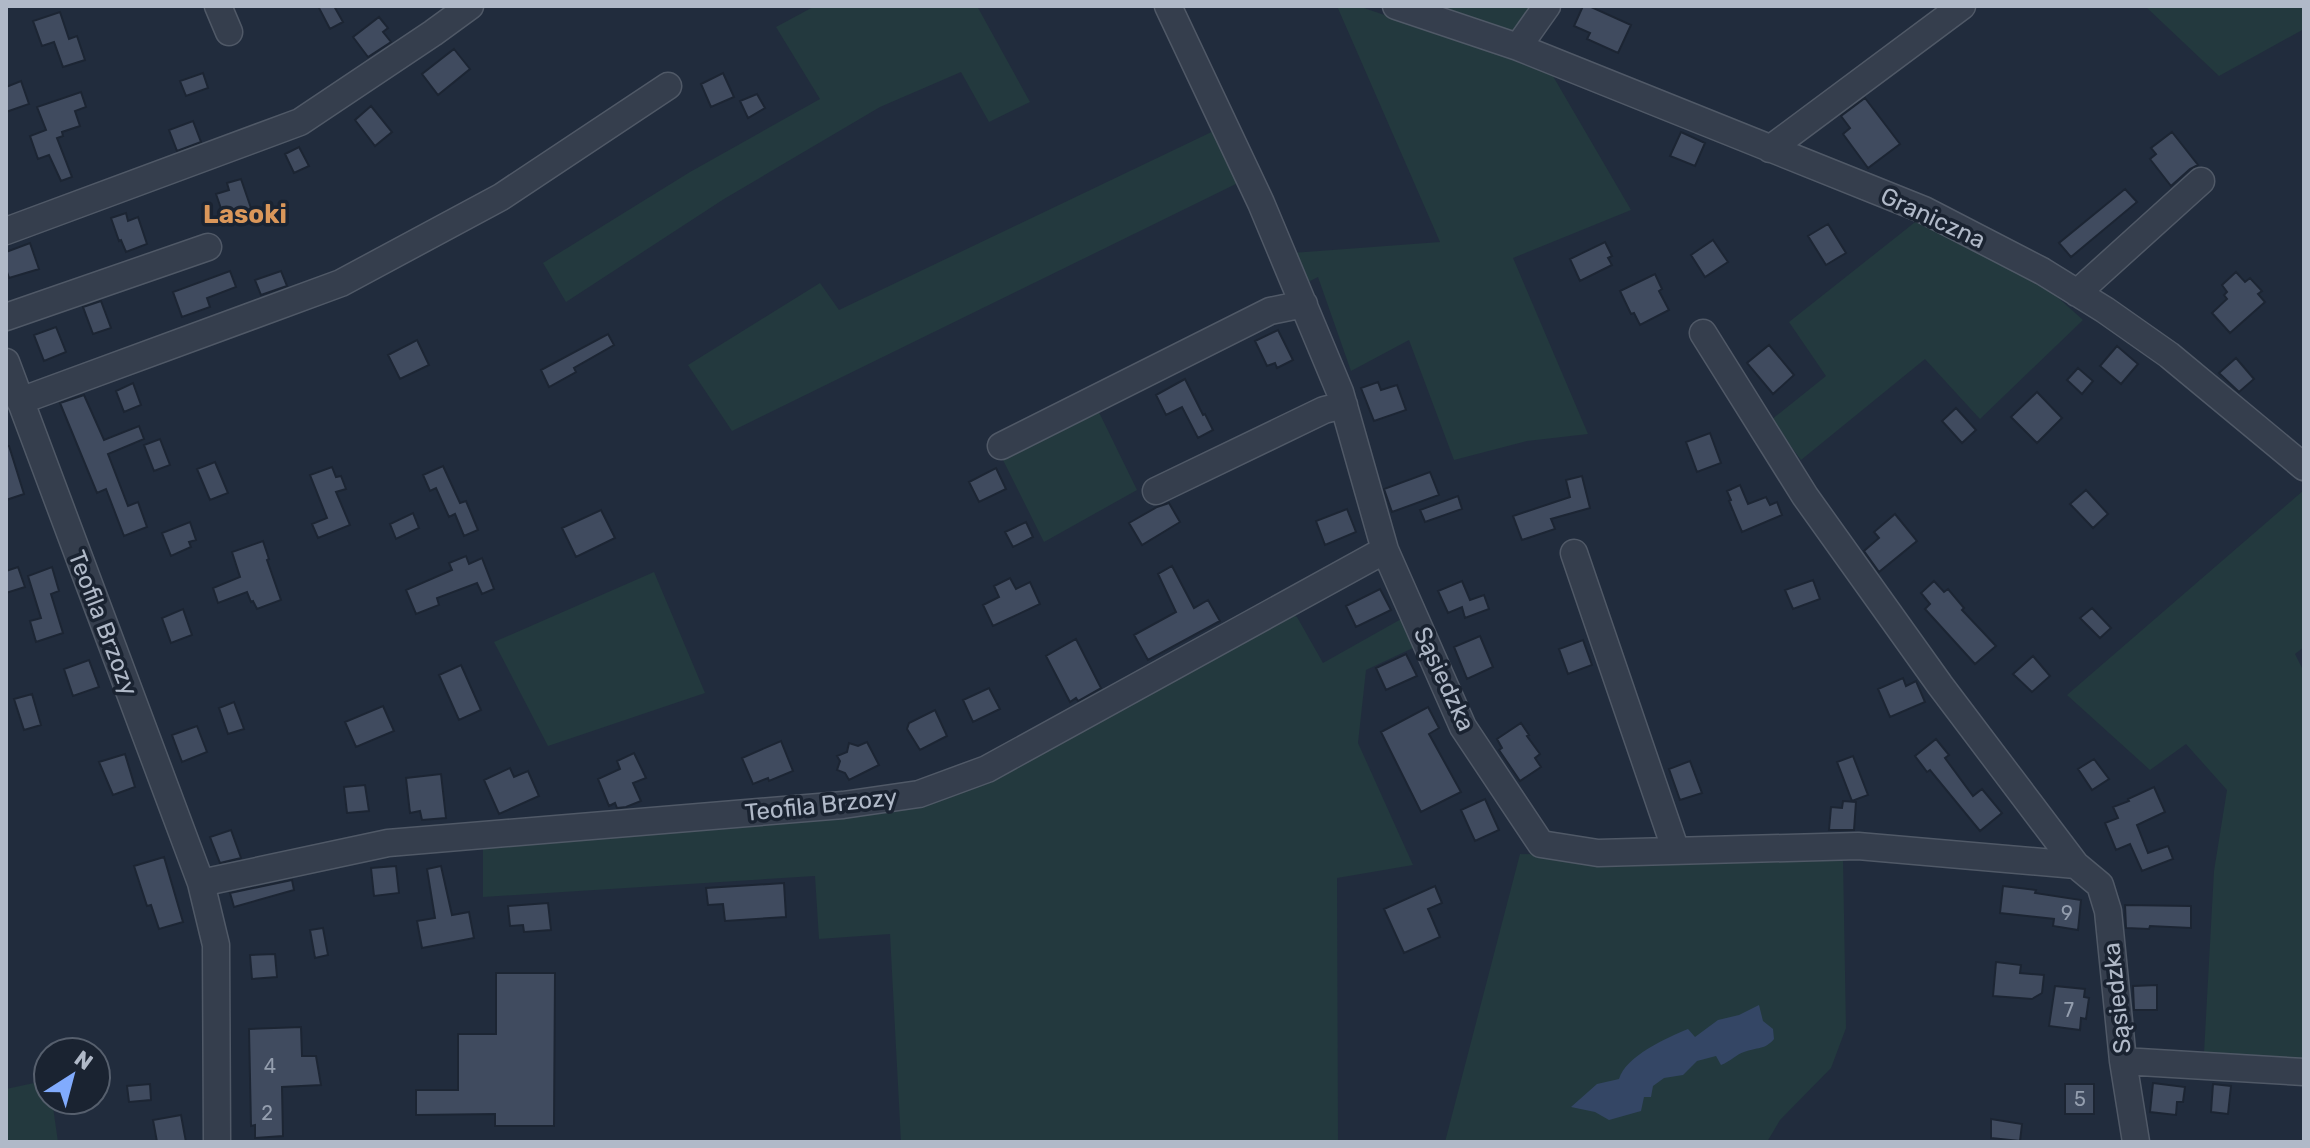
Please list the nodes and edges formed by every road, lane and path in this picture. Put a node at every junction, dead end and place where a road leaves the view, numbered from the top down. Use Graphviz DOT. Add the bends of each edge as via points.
graph roads {
  1 [pos="218,6"];
  2 [pos="470,6"];
  3 [pos="1168,6"];
  4 [pos="1396,6"];
  5 [pos="1547,6"];
  6 [pos="1962,6"];
  7 [pos="1433,13"];
  8 [pos="229,32"];
  9 [pos="1518,47"];
  10 [pos="668,86"];
  11 [pos="1770,149"];
  12 [pos="2201,181"];
  13 [pos="6,231"];
  14 [pos="208,247"];
  15 [pos="2077,293"];
  16 [pos="1304,304"];
  17 [pos="6,317"];
  18 [pos="1703,333"];
  19 [pos="6,362"];
  20 [pos="20,401"];
  21 [pos="1344,405"];
  22 [pos="1001,446"];
  23 [pos="2304,467"];
  24 [pos="1156,491"];
  25 [pos="1385,550"];
  26 [pos="1574,553"];
  27 [pos="1676,851"];
  28 [pos="2076,865"];
  29 [pos="201,883"];
  30 [pos="2123,1061"];
  31 [pos="2304,1072"];
  32 [pos="217,1142"];
  33 [pos="2136,1142"];
  1 -- 8 [label="street"];
  2 -- 13 [label="street" via="300,122"];
  3 -- 16 [label="street, Sąsiedzka"];
  4 -- 7 [label="street, Graniczna"];
  5 -- 9 [label="street"];
  6 -- 11 [label="street"];
  7 -- 9 [label="street, Graniczna"];
  9 -- 11 [label="street, Graniczna"];
  10 -- 20 [label="street" via="501,197 341,283"];
  11 -- 15 [label="street, Graniczna" via="1924,210"];
  12 -- 15 [label="street"];
  14 -- 17 [label="street"];
  15 -- 23 [label="street, Graniczna" via="2169,355"];
  16 -- 21 [label="street, Sąsiedzka"];
  16 -- 22 [label="street" via="1270,311"];
  18 -- 28 [label="street, Sąsiedzka" via="1805,496"];
  19 -- 20 [label="street, Teofila Brzozy"];
  20 -- 29 [label="street, Teofila Brzozy"];
  21 -- 24 [label="street"];
  21 -- 25 [label="street, Sąsiedzka"];
  25 -- 27 [label="street, Sąsiedzka" via="1463,727 1541,844 1598,853"];
  25 -- 29 [label="street, Teofila Brzozy" via="987,769 919,794 388,843"];
  26 -- 27 [label="street"];
  27 -- 28 [label="street, Sąsiedzka" via="1858,846"];
  28 -- 30 [label="street, Sąsiedzka" via="2100,885 2108,911"];
  29 -- 32 [label="street, Teofila Brzozy" via="216,945"];
  30 -- 31 [label="street"];
  30 -- 33 [label="street, Sąsiedzka"];
}
